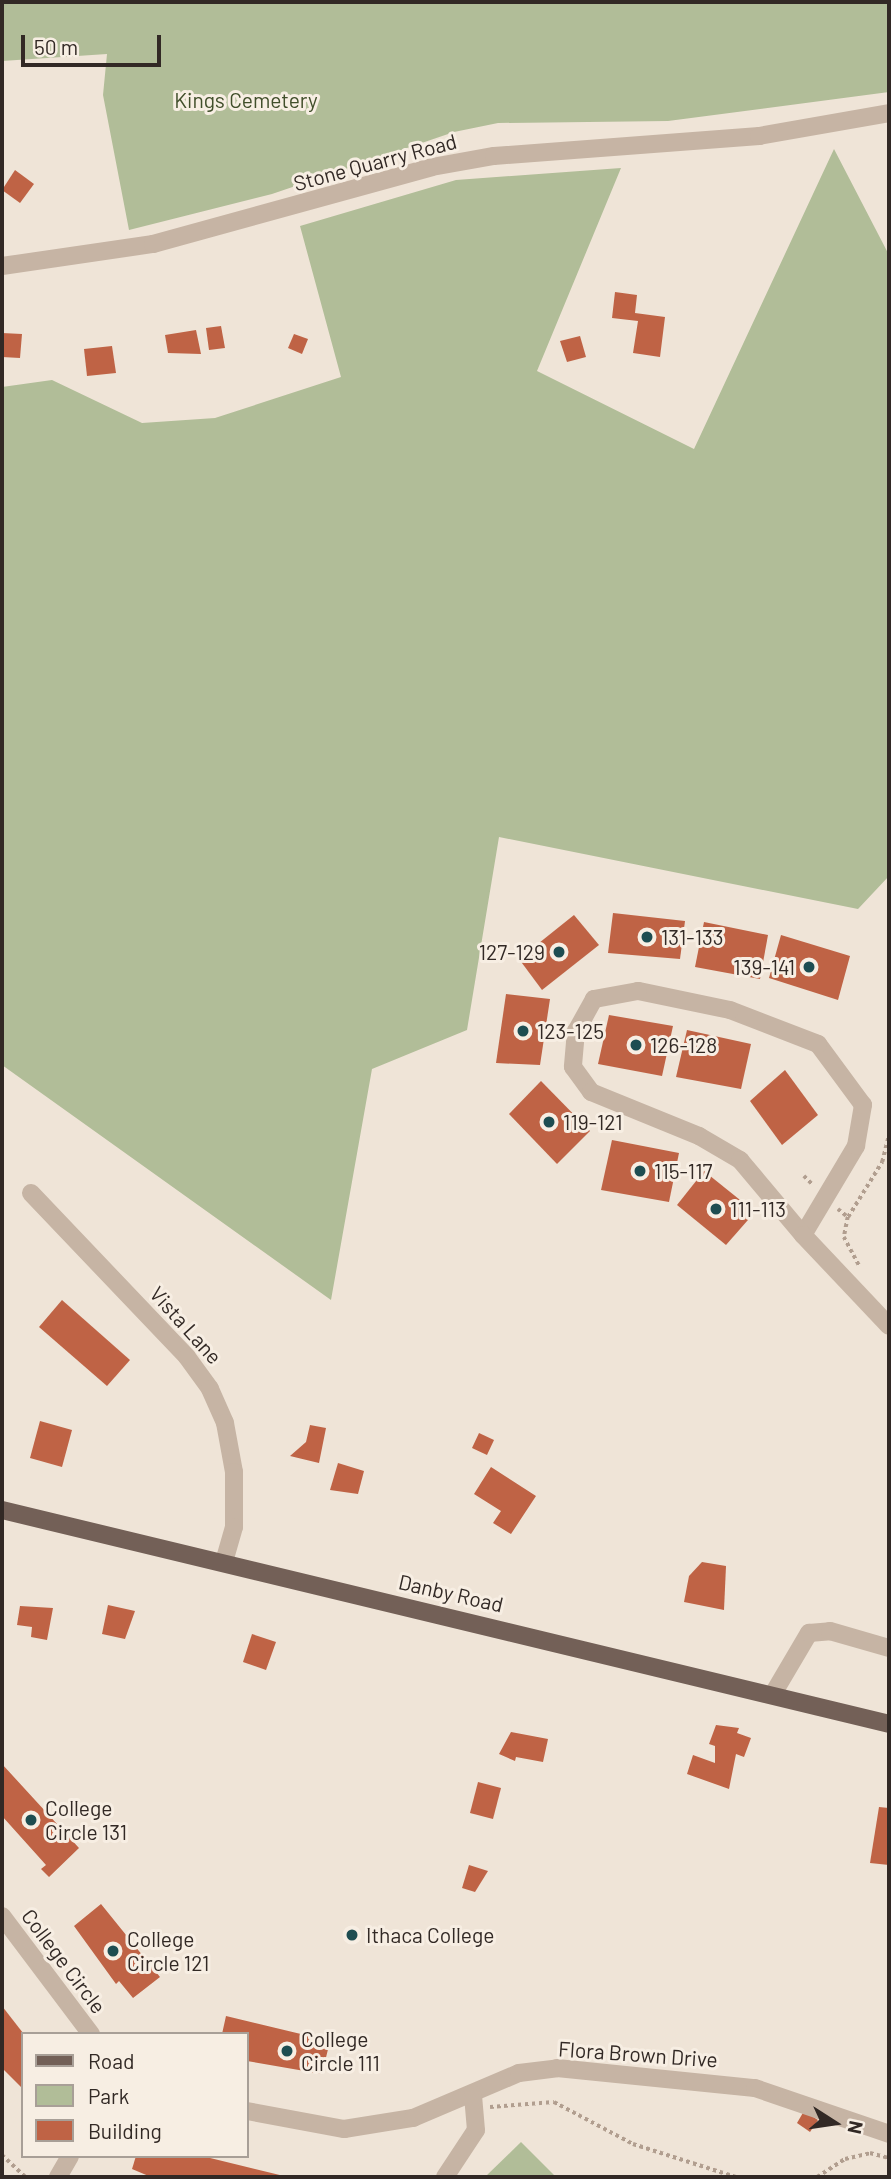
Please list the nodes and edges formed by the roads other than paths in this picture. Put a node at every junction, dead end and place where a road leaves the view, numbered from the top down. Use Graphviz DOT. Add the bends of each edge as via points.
graph roads {
  1 [pos="889,113"];
  2 [pos="2,266"];
  3 [pos="32,1193"];
  4 [pos="803,1235"];
  5 [pos="889,1326"];
  6 [pos="2,1510"];
  7 [pos="224,1563"];
  8 [pos="889,1648"];
  9 [pos="773,1694"];
  10 [pos="889,1724"];
  11 [pos="2,1916"];
  12 [pos="89,2032"];
  13 [pos="473,2102"];
  14 [pos="248,2111"];
  15 [pos="889,2134"];
  16 [pos="69,2158"];
  17 [pos="58,2177"];
  18 [pos="445,2177"];
  1 -- 2 [label="street, Stone Quarry Road" via="759,136 457,163 153,244"];
  3 -- 7 [label="street, Vista Lane" via="187,1357 210,1389 225,1423 234,1472 234,1527"];
  4 -- 4 [label="street" via="740,1160 699,1136 591,1092 573,1067 576,1031 594,999 638,991 730,1010 818,1044 863,1105 856,1146 828,1200"];
  4 -- 5 [label="street"];
  6 -- 7 [label="main road, Danby Road"];
  7 -- 9 [label="main road, Danby Road"];
  8 -- 9 [label="street" via="830,1631 809,1633 786,1663"];
  9 -- 10 [label="main road, Danby Road"];
  11 -- 12 [label="street, College Circle"];
  13 -- 14 [label="street" via="344,2129"];
  13 -- 15 [label="street, Flora Brown Drive" via="519,2073 557,2068 623,2071 755,2088"];
  13 -- 18 [label="street" via="476,2130"];
  16 -- 17 [label="street"];
}
